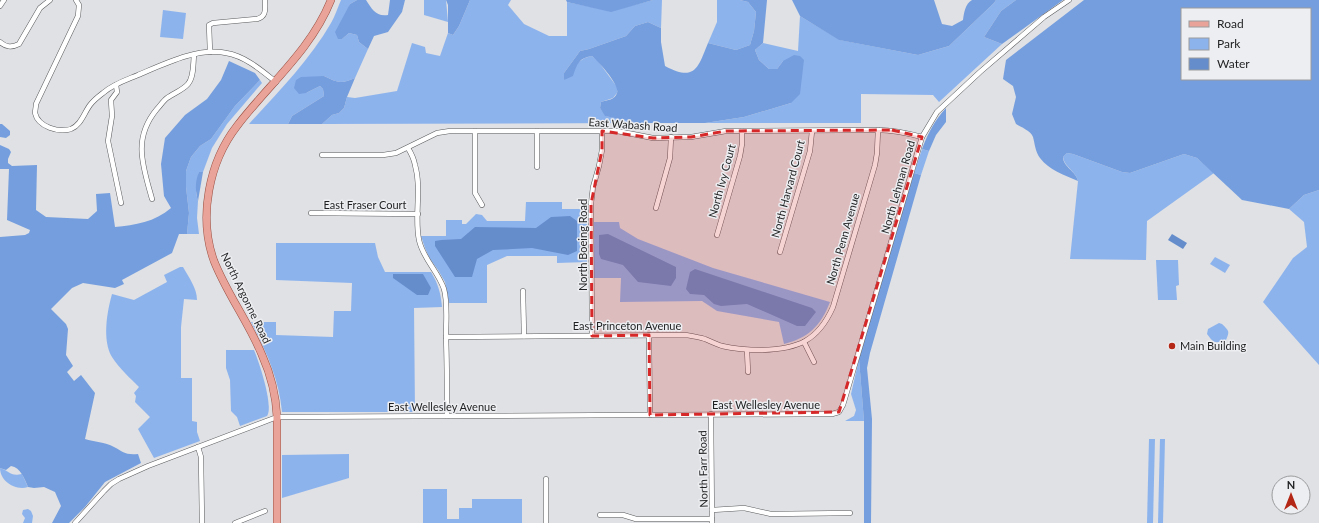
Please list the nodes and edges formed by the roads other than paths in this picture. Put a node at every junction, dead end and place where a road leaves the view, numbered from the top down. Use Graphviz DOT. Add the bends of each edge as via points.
graph roads {
  1 [pos="4,0"];
  2 [pos="50,0"];
  3 [pos="76,0"];
  4 [pos="265,0"];
  5 [pos="331,0"];
  6 [pos="1069,0"];
  7 [pos="0,6"];
  8 [pos="0,42"];
  9 [pos="210,52"];
  10 [pos="194,55"];
  11 [pos="276,82"];
  12 [pos="116,84"];
  13 [pos="878,130"];
  14 [pos="475,131"];
  15 [pos="537,131"];
  16 [pos="602,131"];
  17 [pos="742,131"];
  18 [pos="812,131"];
  19 [pos="672,137"];
  20 [pos="922,137"];
  21 [pos="408,148"];
  22 [pos="322,154"];
  23 [pos="537,167"];
  24 [pos="152,200"];
  25 [pos="121,203"];
  26 [pos="482,205"];
  27 [pos="656,208"];
  28 [pos="311,213"];
  29 [pos="418,214"];
  30 [pos="717,235"];
  31 [pos="780,252"];
  32 [pos="524,291"];
  33 [pos="649,335"];
  34 [pos="524,336"];
  35 [pos="592,336"];
  36 [pos="446,337"];
  37 [pos="804,342"];
  38 [pos="747,350"];
  39 [pos="814,362"];
  40 [pos="748,372"];
  41 [pos="839,412"];
  42 [pos="711,414"];
  43 [pos="650,415"];
  44 [pos="447,416"];
  45 [pos="277,417"];
  46 [pos="198,447"];
  47 [pos="546,479"];
  48 [pos="712,510"];
  49 [pos="266,511"];
  50 [pos="850,513"];
  51 [pos="600,515"];
  52 [pos="712,521"];
  53 [pos="75,523"];
  54 [pos="202,523"];
  55 [pos="235,523"];
  56 [pos="277,523"];
  57 [pos="546,523"];
  1 -- 7 [label="street"];
  2 -- 8 [label="street" via="40,8 18,44 13,47"];
  3 -- 12 [label="street" via="79,5 78,16 36,104 35,113 46,126 64,130 75,126 90,105"];
  4 -- 9 [label="street" via="265,14 262,18 209,25"];
  5 -- 11 [label="main road, North Argonne Road" via="327,12 308,43"];
  6 -- 20 [label="street, North Lehman Road" via="1044,17 937,112"];
  9 -- 10 [label="street"];
  9 -- 11 [label="street" via="226,52 239,56"];
  10 -- 12 [label="street"];
  10 -- 24 [label="street" via="191,80 166,99 147,123 143,135 142,160"];
  11 -- 45 [label="main road, North Argonne Road" via="237,126 221,153 211,177 207,221 214,260 262,354 272,385"];
  12 -- 25 [label="street" via="117,92 111,100 112,116 108,141"];
  13 -- 18 [label="street, East Wabash Road"];
  13 -- 20 [label="street, East Wabash Road" via="892,130"];
  13 -- 37 [label="street, North Penn Avenue" via="875,165 833,307 821,328"];
  14 -- 15 [label="street, East Wabash Road"];
  14 -- 21 [label="street, East Wabash Road" via="437,133"];
  14 -- 26 [label="street" via="475,193"];
  15 -- 16 [label="street, East Wabash Road"];
  15 -- 23 [label="street"];
  16 -- 19 [label="street, East Wabash Road" via="653,138"];
  16 -- 35 [label="street, North Boeing Road" via="602,150 591,204"];
  17 -- 18 [label="street, East Wabash Road"];
  17 -- 19 [label="street, East Wabash Road" via="726,131 691,138"];
  17 -- 30 [label="street, North Ivy Court" via="740,156"];
  18 -- 31 [label="street, North Harvard Court" via="810,151"];
  19 -- 27 [label="street" via="670,158"];
  20 -- 41 [label="street, North Lehman Road"];
  21 -- 22 [label="street, East Wabash Road" via="383,155"];
  21 -- 29 [label="street" via="418,179"];
  28 -- 29 [label="street, East Fraser Court"];
  29 -- 36 [label="street" via="422,251 436,271 444,290"];
  32 -- 34 [label="street"];
  33 -- 35 [label="street, East Princeton Avenue"];
  33 -- 38 [label="street, East Princeton Avenue" via="686,335 703,338 722,346"];
  33 -- 43 [label="street"];
  34 -- 35 [label="street, East Princeton Avenue"];
  34 -- 36 [label="street, East Princeton Avenue"];
  36 -- 44 [label="street"];
  37 -- 38 [label="street, East Princeton Avenue" via="780,349"];
  37 -- 39 [label="street"];
  38 -- 40 [label="street"];
  41 -- 42 [label="street, East Wellesley Avenue"];
  42 -- 43 [label="street, East Wellesley Avenue"];
  42 -- 48 [label="street, North Farr Road"];
  43 -- 44 [label="street, East Wellesley Avenue"];
  44 -- 45 [label="street, East Wellesley Avenue"];
  45 -- 46 [label="street, East Wellesley Avenue"];
  45 -- 56 [label="main road, North Argonne Road"];
  46 -- 53 [label="street, East Wellesley Avenue" via="128,474 111,484"];
  46 -- 54 [label="street" via="201,457"];
  47 -- 57 [label="street"];
  48 -- 50 [label="street" via="744,508 771,514"];
  48 -- 52 [label="street, North Farr Road"];
  49 -- 55 [label="street"];
  51 -- 52 [label="street" via="623,515 636,519"];
}
